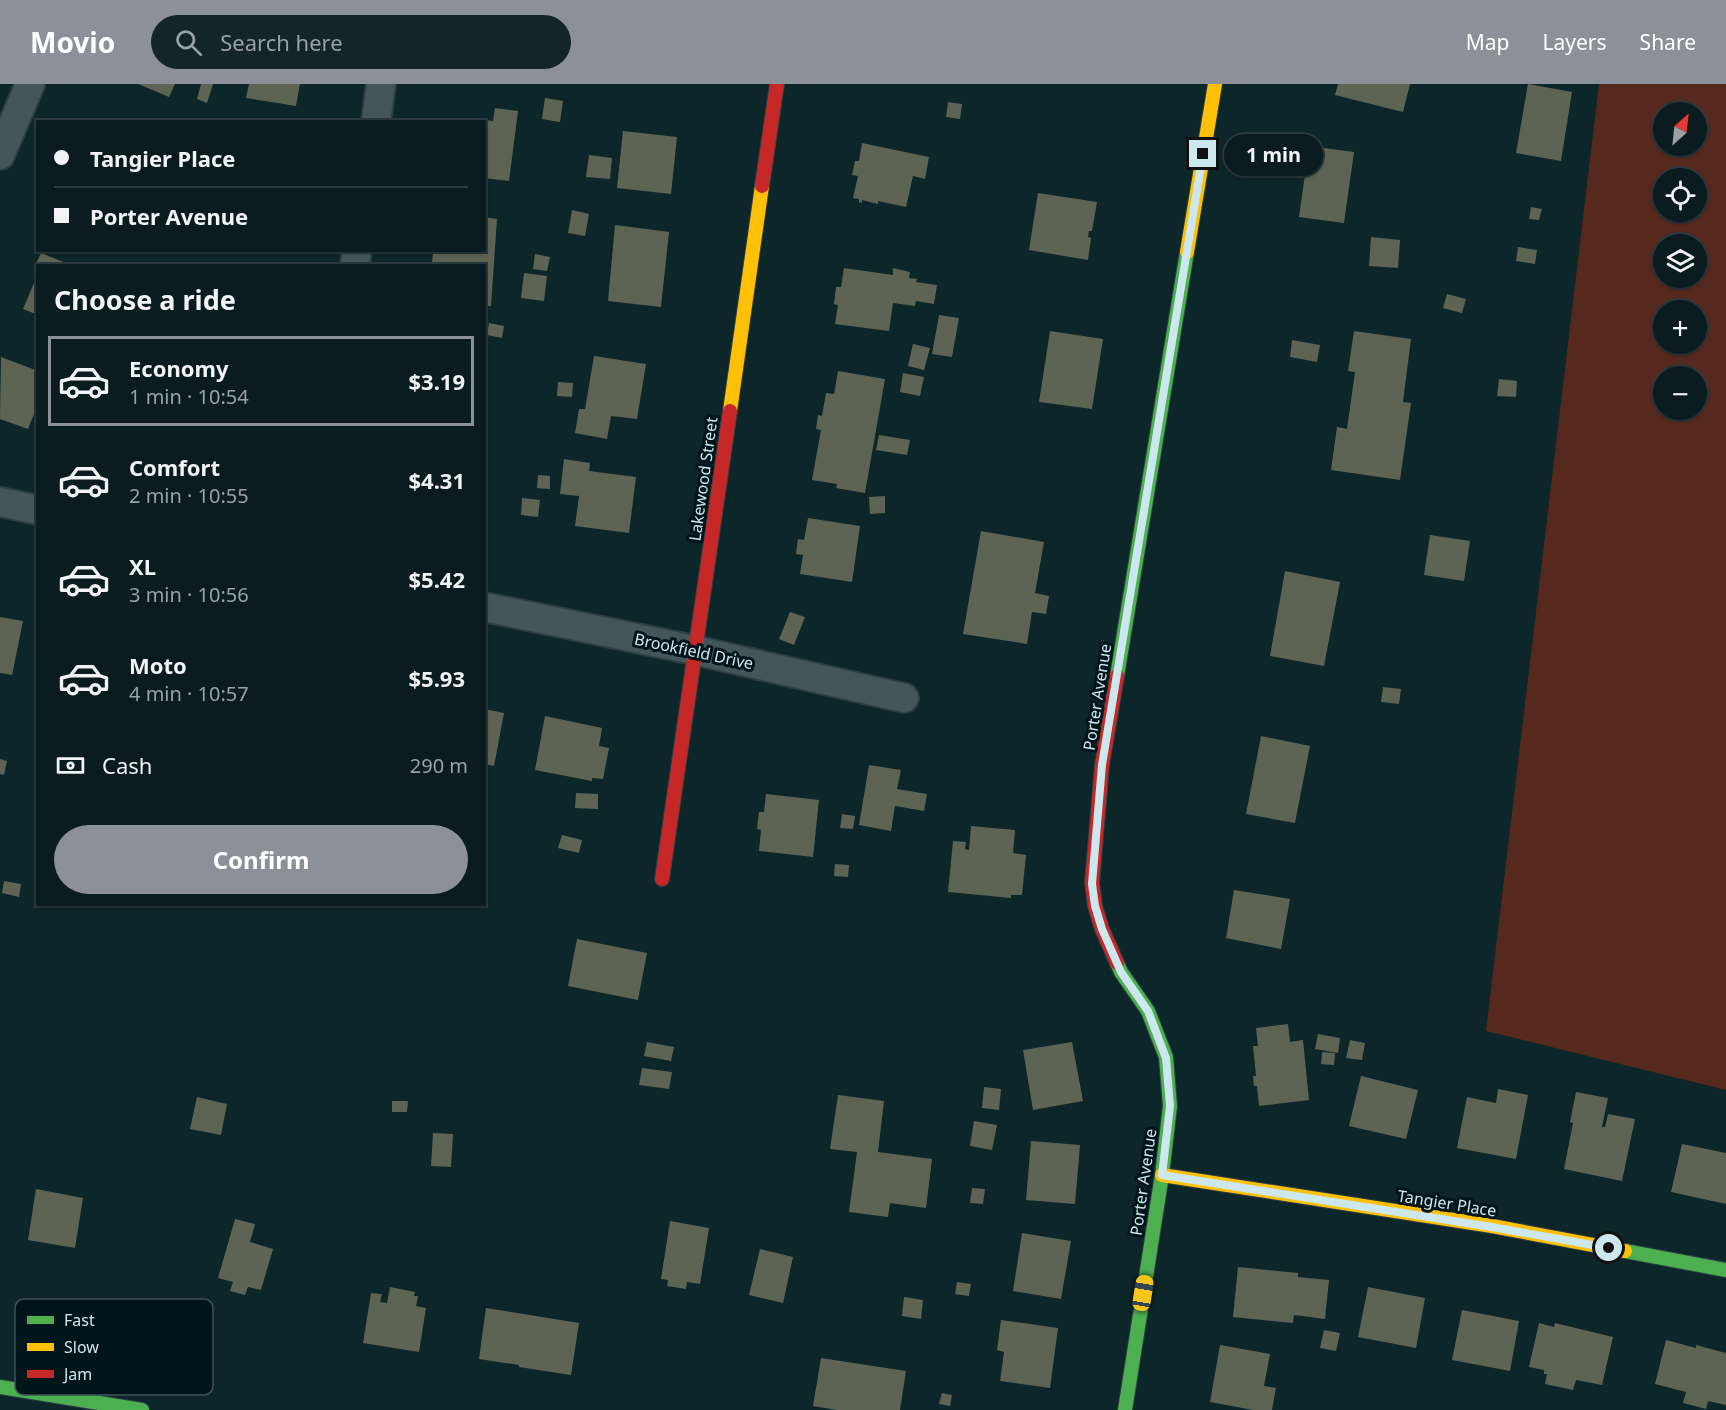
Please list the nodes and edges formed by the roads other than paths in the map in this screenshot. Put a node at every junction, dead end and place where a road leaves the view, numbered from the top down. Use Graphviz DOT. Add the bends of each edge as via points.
graph roads {
  1 [pos="30,84"];
  2 [pos="381,84"];
  3 [pos="777,84"];
  4 [pos="1215,84"];
  5 [pos="376,120"];
  6 [pos="0,155"];
  7 [pos="0,502"];
  8 [pos="36,510"];
  9 [pos="486,607"];
  10 [pos="694,650"];
  11 [pos="904,698"];
  12 [pos="662,879"];
  13 [pos="1162,1175"];
  14 [pos="1726,1270"];
  15 [pos="0,1387"];
  16 [pos="15,1389"];
  17 [pos="49,1395"];
  18 [pos="142,1410"];
  19 [pos="1125,1410"];
  1 -- 6 [label="street"];
  2 -- 5 [label="street"];
  3 -- 10 [label="street, Lakewood Street"];
  4 -- 13 [label="street, Porter Avenue" via="1102,765 1092,884 1102,929 1121,972 1148,1011 1166,1058 1170,1106"];
  7 -- 8 [label="street"];
  9 -- 10 [label="street, Brookfield Drive"];
  10 -- 11 [label="street, Brookfield Drive"];
  10 -- 12 [label="street, Lakewood Street"];
  13 -- 14 [label="street, Tangier Place" via="1492,1227"];
  13 -- 19 [label="street, Porter Avenue"];
  15 -- 16 [label="street"];
  17 -- 18 [label="street"];
}
